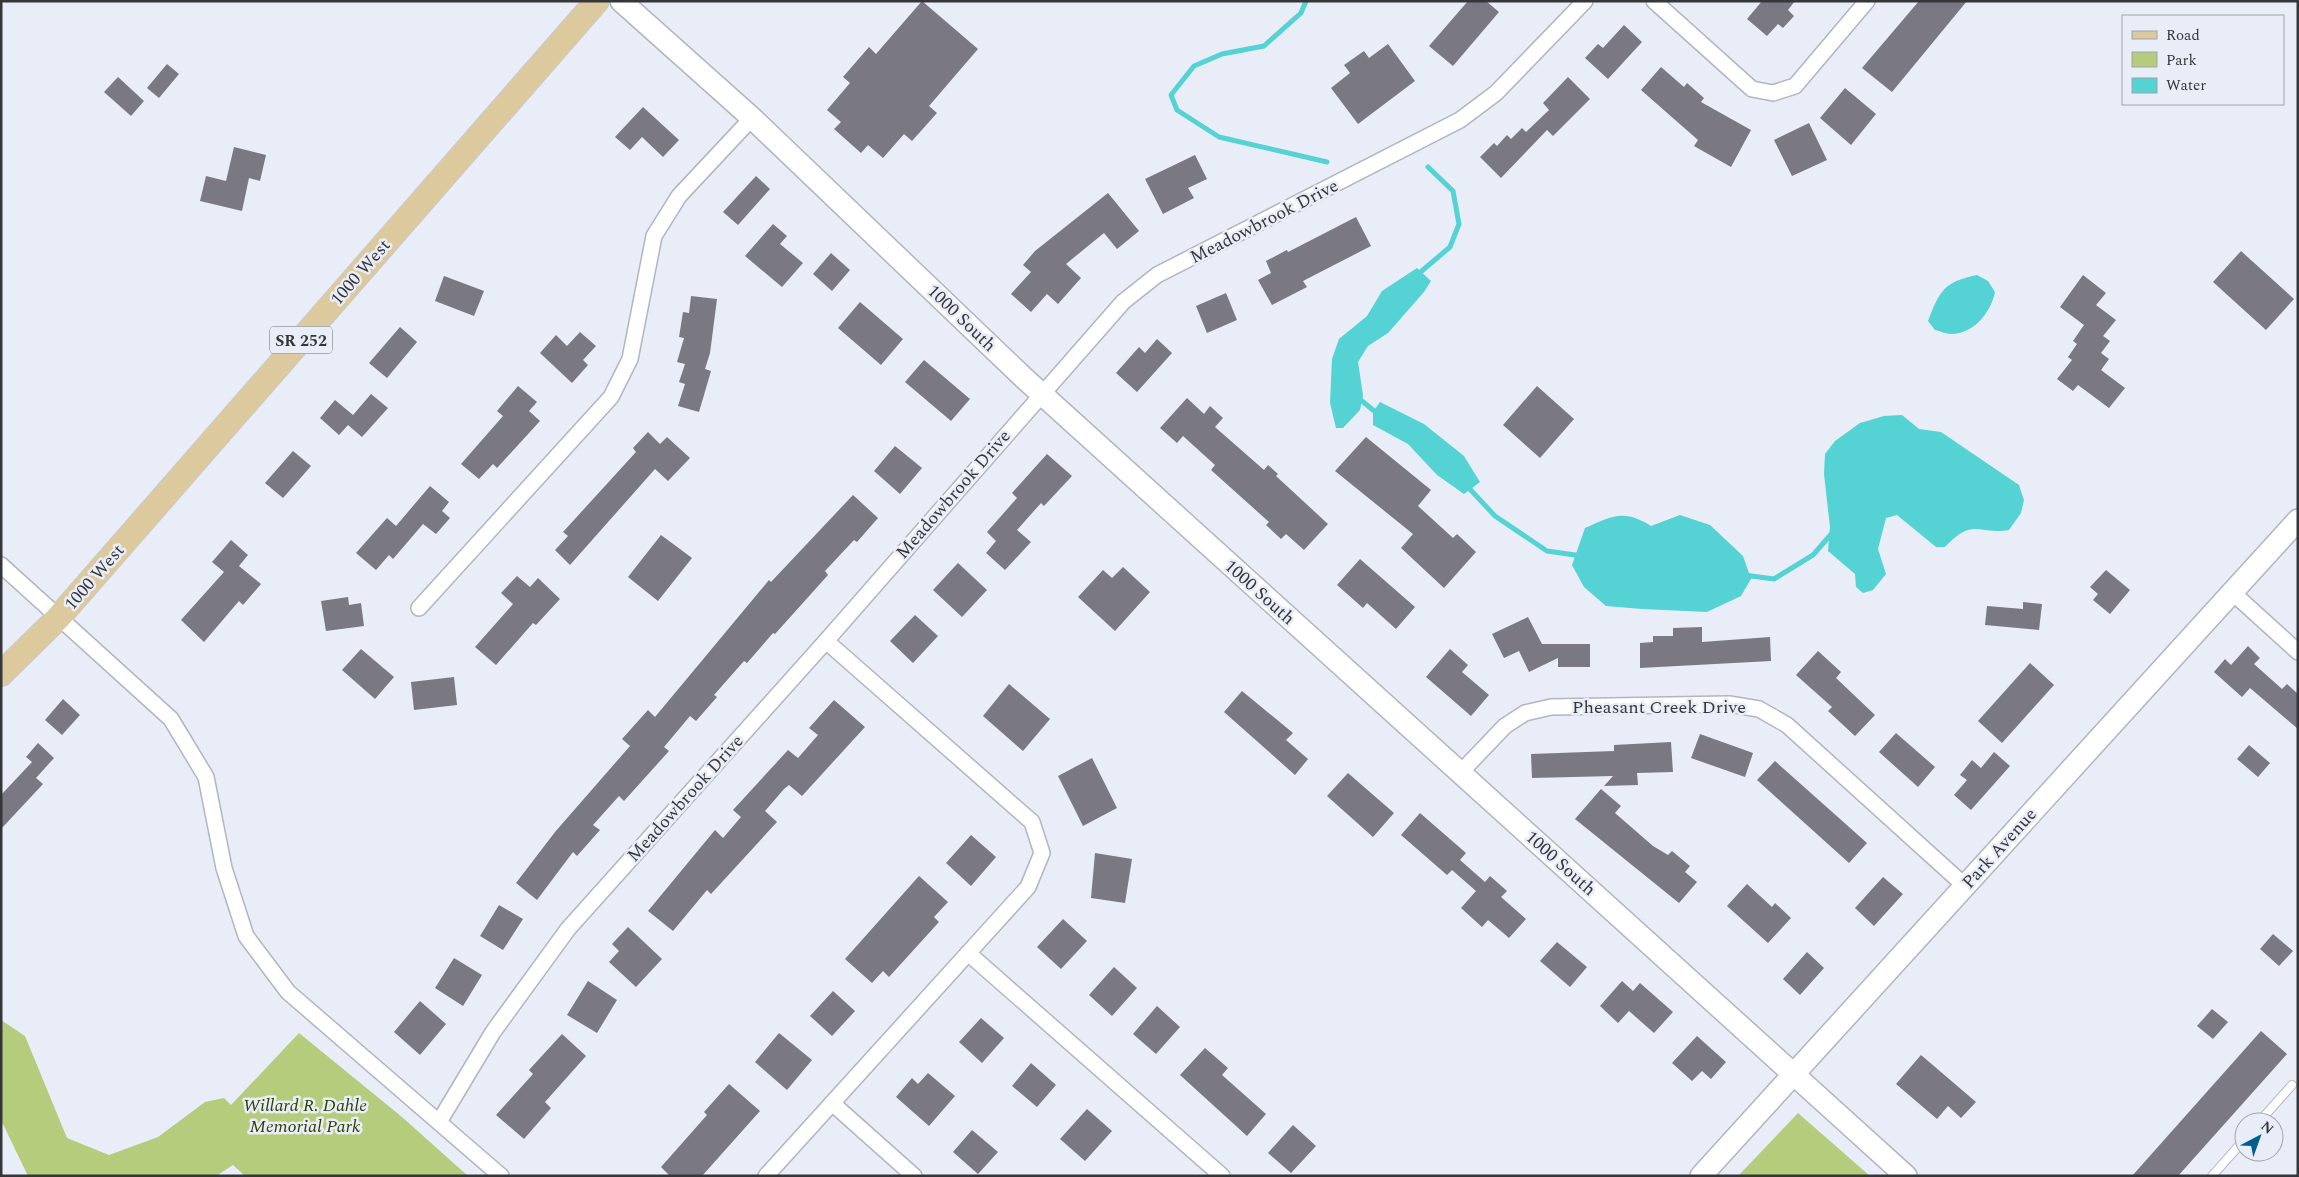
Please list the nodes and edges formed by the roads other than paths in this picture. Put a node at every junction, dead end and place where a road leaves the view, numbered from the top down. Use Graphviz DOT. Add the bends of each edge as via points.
graph roads {
  1 [pos="597,1"];
  2 [pos="621,1"];
  3 [pos="1585,1"];
  4 [pos="1654,1"];
  5 [pos="1867,1"];
  6 [pos="752,118"];
  7 [pos="1041,393"];
  8 [pos="2298,520"];
  9 [pos="1,565"];
  10 [pos="2233,593"];
  11 [pos="419,608"];
  12 [pos="58,618"];
  13 [pos="826,640"];
  14 [pos="2298,652"];
  15 [pos="1,674"];
  16 [pos="1461,772"];
  17 [pos="1965,886"];
  18 [pos="968,953"];
  19 [pos="1794,1075"];
  20 [pos="2292,1085"];
  21 [pos="832,1103"];
  22 [pos="2269,1112"];
  23 [pos="439,1122"];
  24 [pos="2234,1151"];
  25 [pos="501,1176"];
  26 [pos="766,1176"];
  27 [pos="914,1176"];
  28 [pos="1222,1176"];
  29 [pos="1701,1176"];
  30 [pos="1906,1176"];
  31 [pos="2212,1176"];
  1 -- 12 [label="main road, 1000 West / SR 252"];
  2 -- 6 [label="street, 1000 South"];
  3 -- 7 [label="street, Meadowbrook Drive" via="1496,93 1460,120 1157,275 1122,302"];
  4 -- 5 [label="street" via="1752,89 1773,93 1795,86"];
  6 -- 7 [label="street, 1000 South"];
  6 -- 11 [label="street" via="679,196 654,236 630,359 611,397"];
  7 -- 13 [label="street, Meadowbrook Drive"];
  7 -- 16 [label="street, 1000 South"];
  8 -- 10 [label="street, Park Avenue"];
  9 -- 12 [label="street"];
  10 -- 14 [label="street"];
  10 -- 17 [label="street, Park Avenue"];
  12 -- 15 [label="main road, 1000 West / SR 252"];
  12 -- 23 [label="street" via="171,719 206,777 224,868 246,936 288,992"];
  13 -- 18 [label="street" via="1032,822 1042,853 1028,886"];
  13 -- 23 [label="street, Meadowbrook Drive" via="568,929 493,1032"];
  16 -- 17 [label="street, Pheasant Creek Drive" via="1505,726 1525,713 1551,707 1729,704 1759,708 1787,725"];
  16 -- 19 [label="street, 1000 South"];
  17 -- 19 [label="street, Park Avenue"];
  18 -- 21 [label="street"];
  18 -- 28 [label="street"];
  19 -- 29 [label="street, Park Avenue"];
  19 -- 30 [label="street, 1000 South"];
  20 -- 22 [label="lane"];
  21 -- 26 [label="street"];
  21 -- 27 [label="street"];
  23 -- 25 [label="street"];
  24 -- 31 [label="lane"];
}
